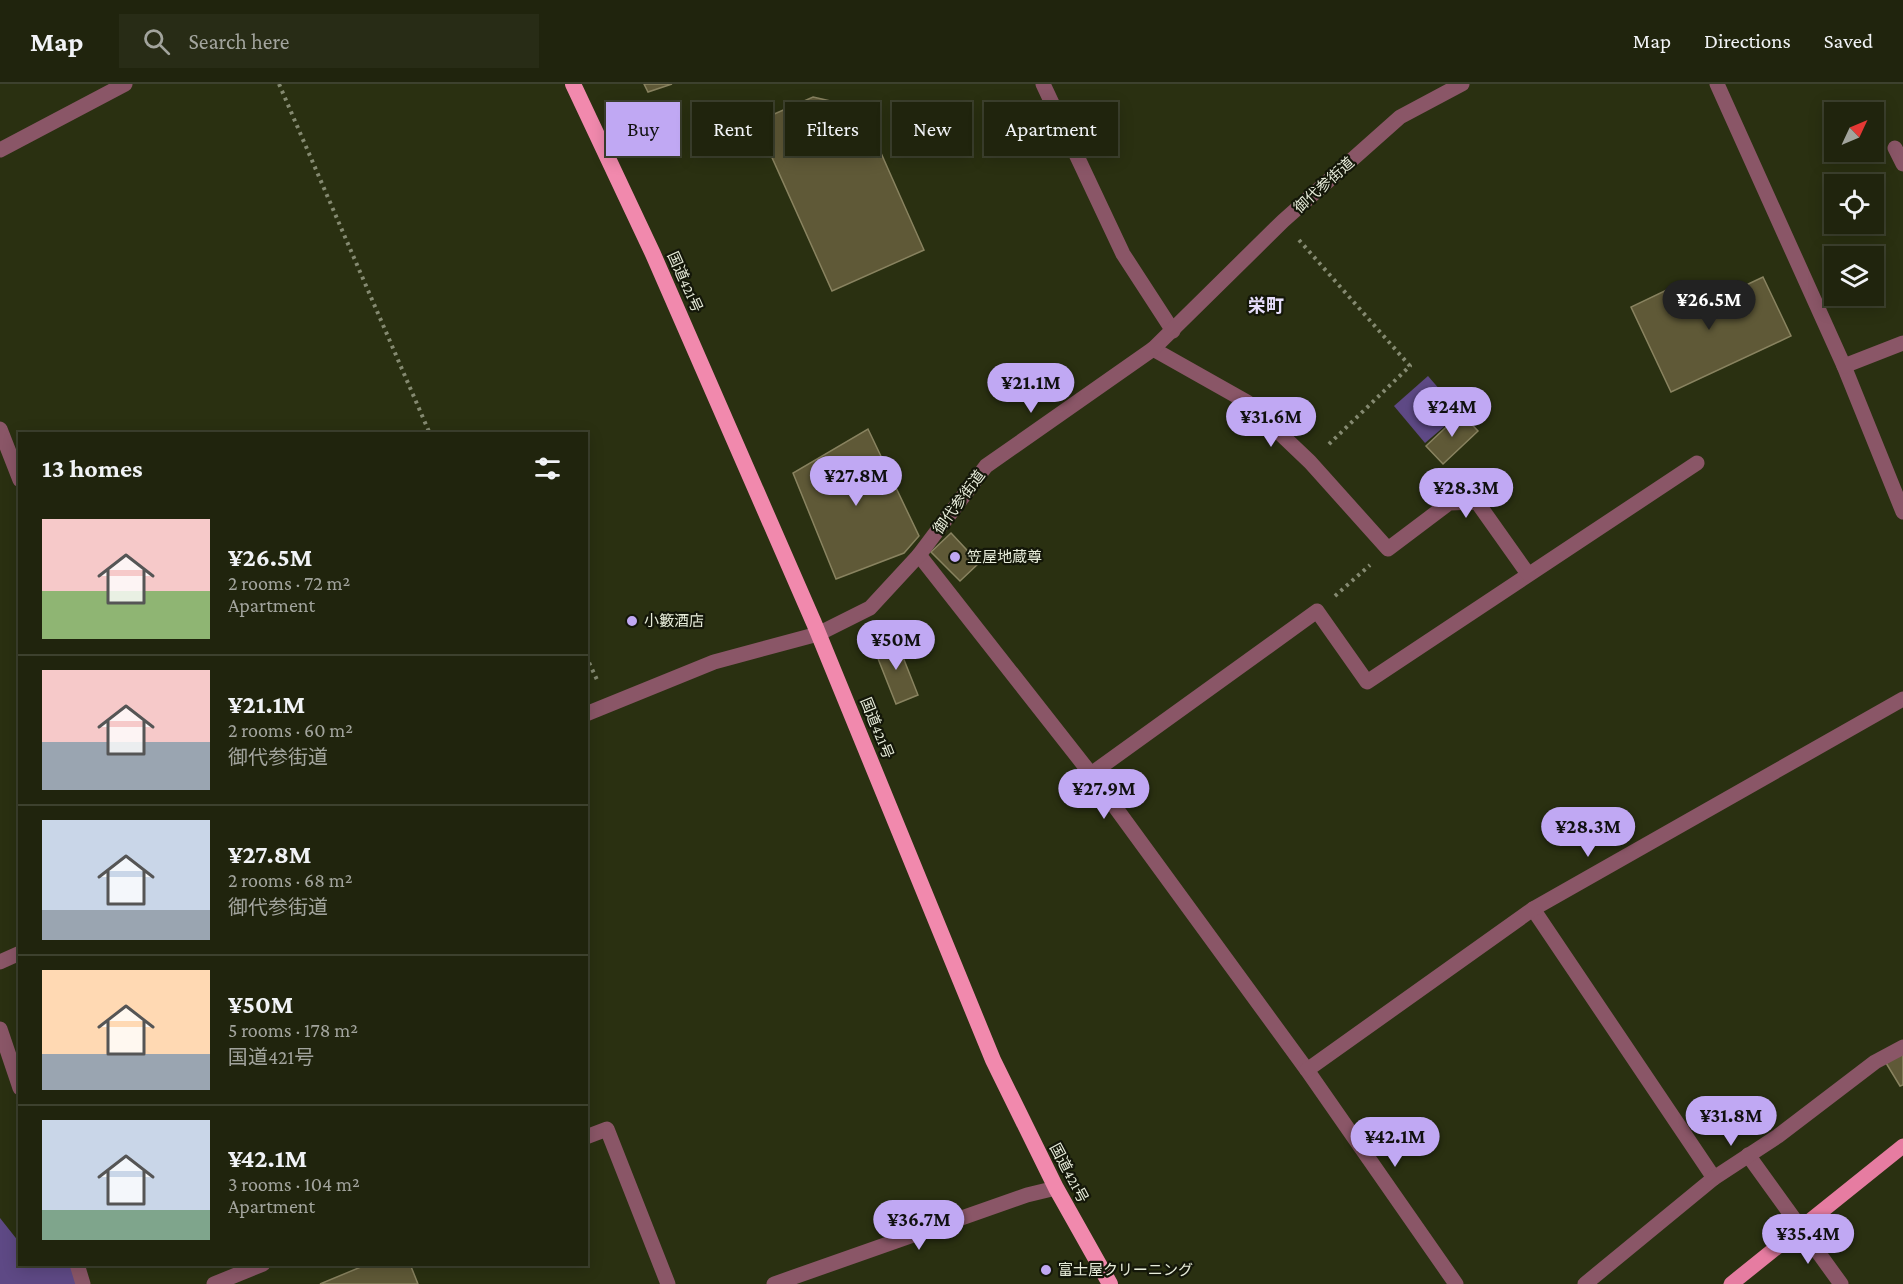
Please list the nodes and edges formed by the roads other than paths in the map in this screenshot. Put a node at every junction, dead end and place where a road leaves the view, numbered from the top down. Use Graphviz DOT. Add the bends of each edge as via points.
graph roads {
  1 [pos="125,84"];
  2 [pos="573,84"];
  3 [pos="1043,84"];
  4 [pos="1462,84"];
  5 [pos="1718,84"];
  6 [pos="1895,148"];
  7 [pos="0,150"];
  8 [pos="1903,164"];
  9 [pos="1173,331"];
  10 [pos="1903,343"];
  11 [pos="1153,349"];
  12 [pos="1844,366"];
  13 [pos="0,429"];
  14 [pos="1697,463"];
  15 [pos="18,475"];
  16 [pos="1903,512"];
  17 [pos="919,555"];
  18 [pos="1528,574"];
  19 [pos="818,634"];
  20 [pos="1903,699"];
  21 [pos="588,713"];
  22 [pos="1091,774"];
  23 [pos="1533,909"];
  24 [pos="18,955"];
  25 [pos="0,962"];
  26 [pos="0,1029"];
  27 [pos="1903,1047"];
  28 [pos="1307,1070"];
  29 [pos="18,1082"];
  30 [pos="588,1136"];
  31 [pos="1903,1146"];
  32 [pos="1748,1155"];
  33 [pos="1714,1178"];
  34 [pos="1056,1188"];
  35 [pos="1802,1227"];
  36 [pos="78,1266"];
  37 [pos="258,1266"];
  38 [pos="83,1284"];
  39 [pos="213,1284"];
  40 [pos="668,1284"];
  41 [pos="774,1284"];
  42 [pos="1110,1284"];
  43 [pos="1456,1284"];
  44 [pos="1585,1284"];
  45 [pos="1731,1284"];
  46 [pos="1841,1284"];
  1 -- 7 [label="street"];
  2 -- 19 [label="highway, 国道421号" via="653,254"];
  3 -- 9 [label="street" via="1123,254"];
  4 -- 9 [label="street, 御代参街道" via="1400,117 1283,221"];
  5 -- 12 [label="street"];
  6 -- 8 [label="street"];
  9 -- 11 [label="street, 御代参街道"];
  10 -- 12 [label="street"];
  11 -- 17 [label="street, 御代参街道" via="986,466"];
  11 -- 18 [label="street" via="1247,402 1310,462 1388,549 1449,502 1477,502"];
  12 -- 16 [label="street"];
  13 -- 15 [label="street"];
  14 -- 18 [label="street"];
  17 -- 19 [label="street, 御代参街道" via="870,608"];
  17 -- 22 [label="street"];
  18 -- 22 [label="street" via="1367,682 1317,611"];
  19 -- 21 [label="street, 御代参街道" via="714,662"];
  19 -- 34 [label="highway, 国道421号" via="993,1060"];
  20 -- 23 [label="street"];
  22 -- 28 [label="street"];
  23 -- 28 [label="street"];
  23 -- 33 [label="street"];
  24 -- 25 [label="street"];
  26 -- 29 [label="street"];
  27 -- 32 [label="street" via="1875,1062"];
  28 -- 43 [label="street"];
  30 -- 40 [label="street" via="607,1130"];
  31 -- 35 [label="main road"];
  32 -- 33 [label="street"];
  32 -- 35 [label="street"];
  33 -- 44 [label="street"];
  34 -- 41 [label="street"];
  34 -- 42 [label="highway, 国道421号"];
  35 -- 45 [label="main road"];
  35 -- 46 [label="street"];
  36 -- 38 [label="street"];
  37 -- 39 [label="street"];
}
